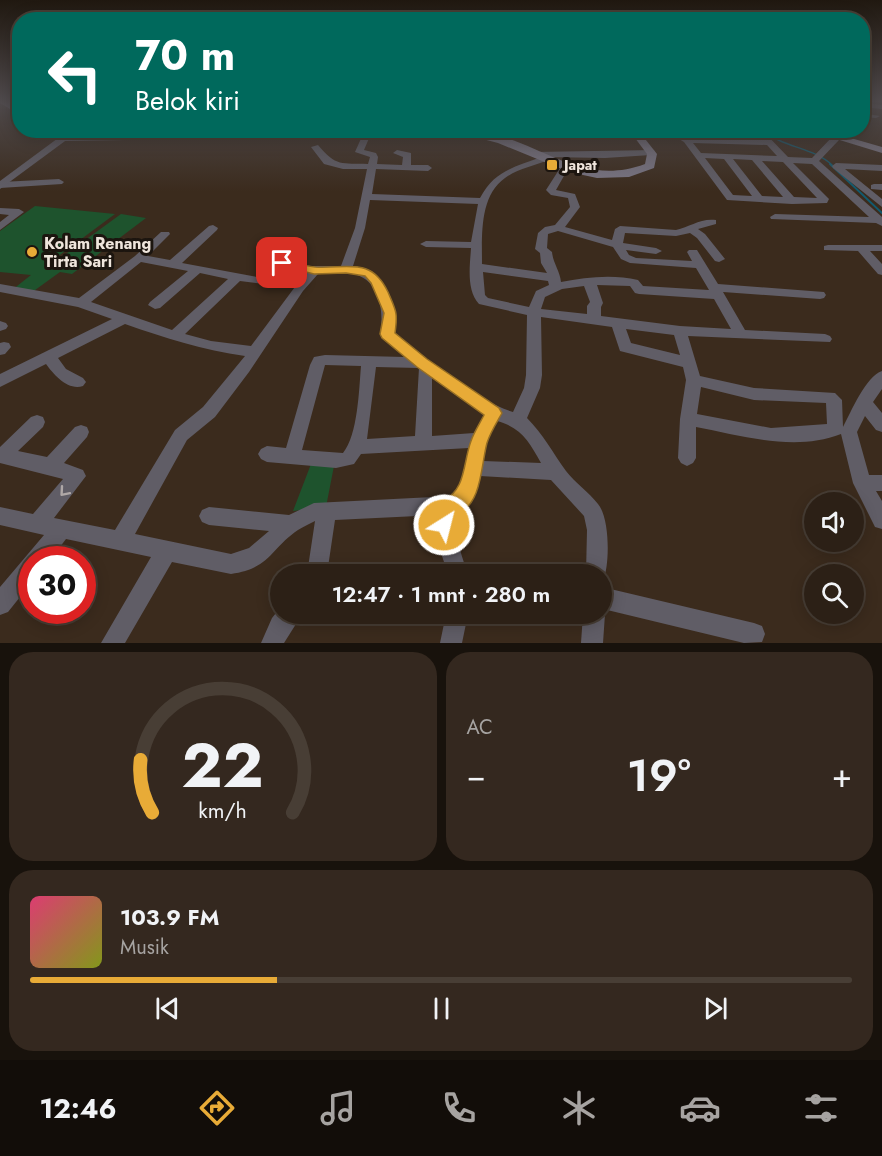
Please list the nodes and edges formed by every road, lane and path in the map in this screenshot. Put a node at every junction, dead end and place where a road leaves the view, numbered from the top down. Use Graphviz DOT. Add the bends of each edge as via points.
graph roads {
  1 [pos="123,138"];
  2 [pos="365,138"];
  3 [pos="494,138"];
  4 [pos="510,138"];
  5 [pos="639,138"];
  6 [pos="683,138"];
  7 [pos="764,138"];
  8 [pos="837,138"];
  9 [pos="64,139"];
  10 [pos="687,140"];
  11 [pos="506,142"];
  12 [pos="769,143"];
  13 [pos="315,147"];
  14 [pos="882,150"];
  15 [pos="397,153"];
  16 [pos="651,153"];
  17 [pos="699,155"];
  18 [pos="541,156"];
  19 [pos="818,156"];
  20 [pos="727,157"];
  21 [pos="755,158"];
  22 [pos="783,159"];
  23 [pos="373,160"];
  24 [pos="836,166"];
  25 [pos="565,167"];
  26 [pos="406,168"];
  27 [pos="428,168"];
  28 [pos="882,168"];
  29 [pos="59,182"];
  30 [pos="1,185"];
  31 [pos="366,197"];
  32 [pos="760,200"];
  33 [pos="481,201"];
  34 [pos="792,201"];
  35 [pos="882,204"];
  36 [pos="0,211"];
  37 [pos="775,217"];
  38 [pos="881,221"];
  39 [pos="712,222"];
  40 [pos="0,227"];
  41 [pos="213,228"];
  42 [pos="558,228"];
  43 [pos="691,229"];
  44 [pos="165,234"];
  45 [pos="426,244"];
  46 [pos="477,245"];
  47 [pos="617,245"];
  48 [pos="828,248"];
  49 [pos="861,248"];
  50 [pos="882,248"];
  51 [pos="656,251"];
  52 [pos="693,252"];
  53 [pos="625,257"];
  54 [pos="139,258"];
  55 [pos="719,259"];
  56 [pos="173,264"];
  57 [pos="700,265"];
  58 [pos="475,267"];
  59 [pos="198,269"];
  60 [pos="346,269"];
  61 [pos="314,271"];
  62 [pos="882,271"];
  63 [pos="237,277"];
  64 [pos="626,280"];
  65 [pos="589,281"];
  66 [pos="555,283"];
  67 [pos="0,288"];
  68 [pos="716,291"];
  69 [pos="820,295"];
  70 [pos="81,303"];
  71 [pos="155,305"];
  72 [pos="534,312"];
  73 [pos="123,319"];
  74 [pos="594,319"];
  75 [pos="618,323"];
  76 [pos="680,331"];
  77 [pos="741,334"];
  78 [pos="174,336"];
  79 [pos="825,339"];
  80 [pos="254,352"];
  81 [pos="49,357"];
  82 [pos="369,361"];
  83 [pos="690,363"];
  84 [pos="424,367"];
  85 [pos="882,377"];
  86 [pos="694,380"];
  87 [pos="0,381"];
  88 [pos="78,382"];
  89 [pos="864,402"];
  90 [pos="493,413"];
  91 [pos="688,418"];
  92 [pos="518,420"];
  93 [pos="37,422"];
  94 [pos="882,425"];
  95 [pos="81,432"];
  96 [pos="479,440"];
  97 [pos="423,443"];
  98 [pos="358,447"];
  99 [pos="267,454"];
  100 [pos="1,455"];
  101 [pos="292,456"];
  102 [pos="687,458"];
  103 [pos="50,466"];
  104 [pos="473,468"];
  105 [pos="557,472"];
  106 [pos="862,483"];
  107 [pos="882,483"];
  108 [pos="450,507"];
  109 [pos="326,512"];
  110 [pos="209,516"];
  111 [pos="3,520"];
  112 [pos="882,520"];
  113 [pos="290,524"];
  114 [pos="36,525"];
  115 [pos="61,530"];
  116 [pos="120,541"];
  117 [pos="48,546"];
  118 [pos="167,550"];
  119 [pos="318,564"];
  120 [pos="454,564"];
  121 [pos="596,564"];
  122 [pos="18,583"];
  123 [pos="612,600"];
  124 [pos="0,604"];
  125 [pos="282,624"];
  126 [pos="455,624"];
  127 [pos="593,624"];
  128 [pos="754,634"];
  129 [pos="112,643"];
  130 [pos="272,643"];
  131 [pos="451,643"];
  132 [pos="592,643"];
  1 -- 9 [label="street"];
  2 -- 23 [label="street" via="359,152"];
  3 -- 11 [label="main road"];
  4 -- 11 [label="street"];
  5 -- 16 [label="main road"];
  6 -- 10 [label="street"];
  7 -- 12 [label="street"];
  8 -- 14 [label="main road"];
  8 -- 19 [label="street"];
  9 -- 30 [label="street"];
  10 -- 12 [label="street"];
  10 -- 17 [label="street"];
  11 -- 18 [label="main road"];
  12 -- 22 [label="street"];
  13 -- 23 [label="street" via="327,162 343,166"];
  15 -- 26 [label="street" via="408,155"];
  16 -- 18 [label="street"];
  16 -- 25 [label="main road" via="650,166 629,174 597,175"];
  17 -- 20 [label="street"];
  17 -- 32 [label="street" via="728,197"];
  18 -- 25 [label="main road"];
  18 -- 33 [label="street" via="500,176"];
  19 -- 22 [label="street"];
  19 -- 24 [label="street"];
  19 -- 38 [label="street"];
  20 -- 21 [label="street"];
  20 -- 32 [label="street"];
  21 -- 22 [label="street"];
  21 -- 34 [label="street"];
  22 -- 34 [label="street" via="824,199"];
  23 -- 26 [label="street"];
  23 -- 31 [label="street"];
  24 -- 28 [label="street"];
  24 -- 35 [label="street"];
  25 -- 42 [label="street" via="551,190 572,196 575,207"];
  26 -- 27 [label="street"];
  29 -- 30 [label="street"];
  31 -- 33 [label="street"];
  31 -- 60 [label="street"];
  32 -- 34 [label="street"];
  33 -- 46 [label="street"];
  36 -- 40 [label="street" via="19,212"];
  37 -- 38 [label="street"];
  39 -- 43 [label="street"];
  41 -- 56 [label="street"];
  42 -- 47 [label="street"];
  42 -- 66 [label="street" via="543,233 541,240"];
  43 -- 47 [label="street" via="676,233 622,228"];
  43 -- 55 [label="street"];
  44 -- 54 [label="street"];
  45 -- 46 [label="street"];
  46 -- 58 [label="street"];
  47 -- 51 [label="street"];
  47 -- 53 [label="street"];
  48 -- 49 [label="street"];
  49 -- 50 [label="street"];
  49 -- 62 [label="street"];
  52 -- 57 [label="street"];
  53 -- 57 [label="street" via="634,261"];
  53 -- 64 [label="street"];
  54 -- 56 [label="street"];
  54 -- 70 [label="street"];
  56 -- 59 [label="street"];
  57 -- 68 [label="street"];
  58 -- 66 [label="street"];
  58 -- 72 [label="street" via="480,299"];
  59 -- 63 [label="street"];
  59 -- 71 [label="street"];
  60 -- 61 [label="street"];
  60 -- 84 [label="street" via="374,277 391,313 387,334"];
  61 -- 63 [label="street" via="280,263 261,281"];
  61 -- 80 [label="street"];
  63 -- 78 [label="street"];
  64 -- 65 [label="street"];
  64 -- 68 [label="street" via="634,282 639,290"];
  65 -- 66 [label="street"];
  65 -- 74 [label="street" via="597,303"];
  66 -- 72 [label="street" via="540,294"];
  67 -- 70 [label="street"];
  68 -- 69 [label="street"];
  68 -- 77 [label="street"];
  70 -- 73 [label="street"];
  72 -- 74 [label="street"];
  72 -- 92 [label="street" via="534,375"];
  73 -- 78 [label="street"];
  73 -- 81 [label="street"];
  74 -- 75 [label="street"];
  75 -- 76 [label="street"];
  75 -- 83 [label="street" via="625,347"];
  76 -- 77 [label="street"];
  76 -- 83 [label="street"];
  77 -- 79 [label="street"];
  78 -- 80 [label="street"];
  80 -- 116 [label="street" via="209,412 181,435"];
  81 -- 87 [label="street"];
  81 -- 88 [label="street" via="61,373"];
  82 -- 84 [label="street"];
  82 -- 98 [label="street"];
  82 -- 101 [label="street" via="319,361"];
  83 -- 86 [label="street"];
  84 -- 90 [label="street"];
  84 -- 97 [label="street"];
  85 -- 89 [label="street"];
  86 -- 91 [label="street"];
  86 -- 91 [label="street" via="754,394 829,397 834,400 835,429 771,435"];
  89 -- 94 [label="street"];
  89 -- 106 [label="street" via="849,432"];
  90 -- 92 [label="street"];
  90 -- 96 [label="street"];
  91 -- 102 [label="street"];
  92 -- 105 [label="street"];
  93 -- 100 [label="street"];
  95 -- 103 [label="street"];
  96 -- 97 [label="street"];
  96 -- 104 [label="street"];
  97 -- 98 [label="street"];
  98 -- 101 [label="street" via="348,459 339,461"];
  99 -- 101 [label="street"];
  100 -- 103 [label="street"];
  103 -- 114 [label="street, one-way" via="76,476"];
  104 -- 105 [label="street"];
  104 -- 108 [label="street" via="463,500"];
  105 -- 121 [label="street" via="594,512"];
  106 -- 107 [label="street"];
  106 -- 112 [label="street"];
  108 -- 109 [label="street"];
  108 -- 120 [label="street" via="444,525"];
  109 -- 113 [label="street" via="314,512"];
  109 -- 119 [label="street"];
  110 -- 113 [label="street"];
  111 -- 114 [label="street"];
  113 -- 118 [label="street" via="243,564"];
  114 -- 115 [label="street"];
  115 -- 116 [label="street"];
  115 -- 117 [label="street"];
  116 -- 118 [label="street"];
  118 -- 129 [label="street"];
  122 -- 124 [label="street"];
  123 -- 128 [label="street"];
  125 -- 130 [label="street"];
  126 -- 131 [label="street"];
  127 -- 132 [label="street"];
}
